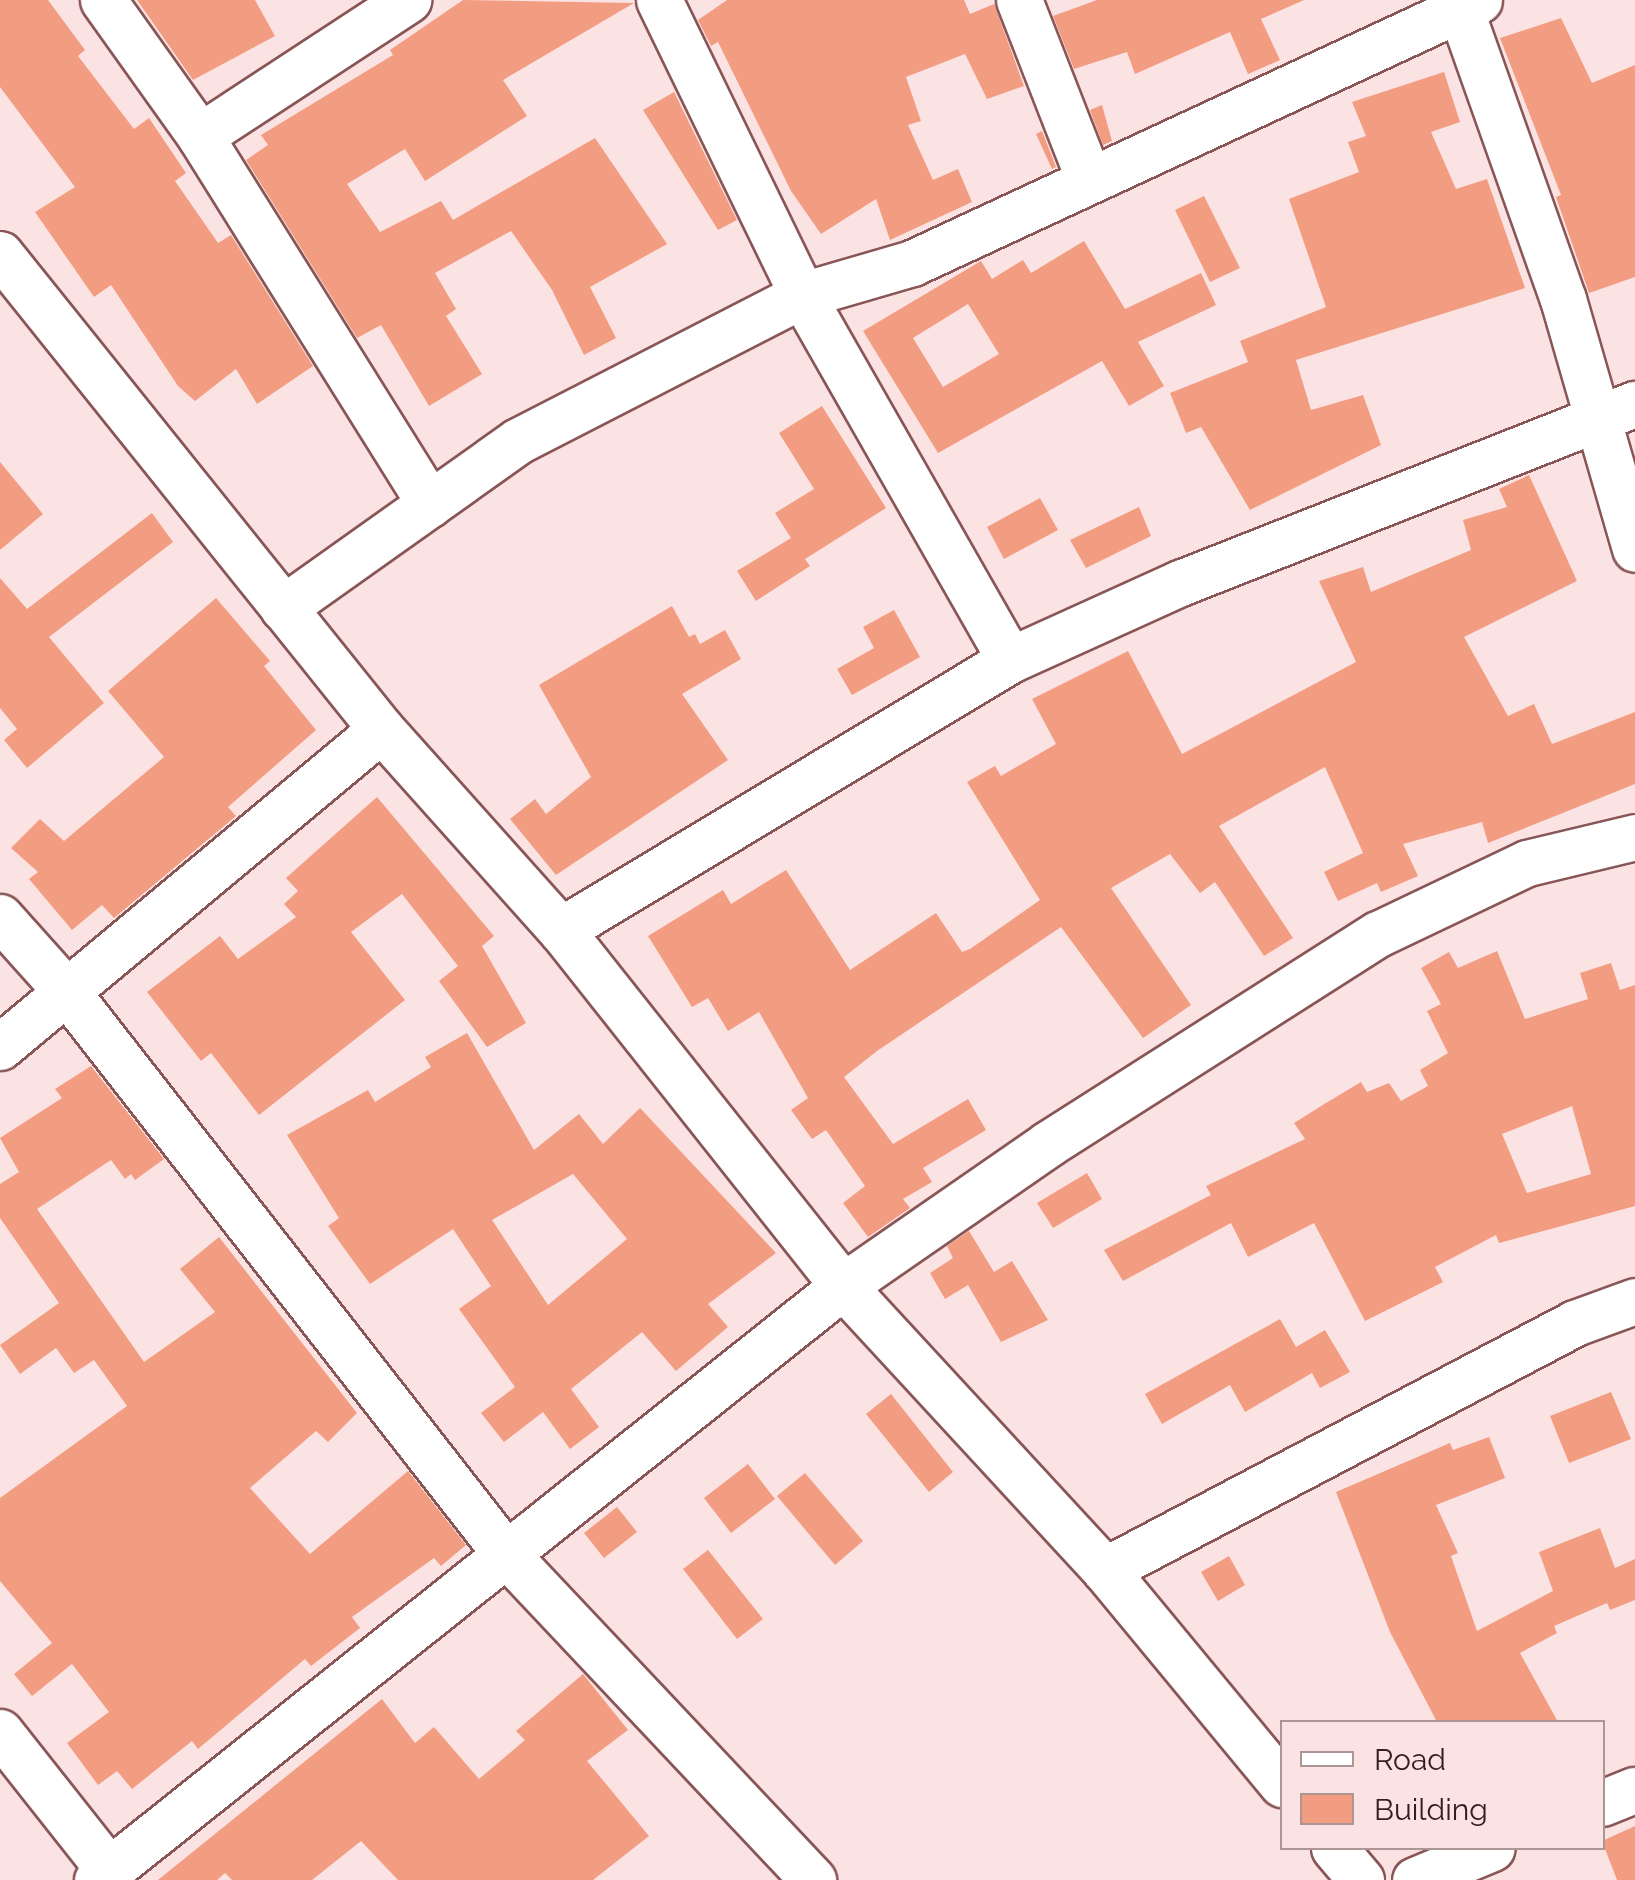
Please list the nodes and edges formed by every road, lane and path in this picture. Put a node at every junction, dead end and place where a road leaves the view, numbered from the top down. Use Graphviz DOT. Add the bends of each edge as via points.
graph roads {
  1 [pos="103,0"];
  2 [pos="408,0"];
  3 [pos="659,0"];
  4 [pos="1018,0"];
  5 [pos="1465,3"];
  6 [pos="200,136"];
  7 [pos="1090,180"];
  8 [pos="0,254"];
  9 [pos="802,295"];
  10 [pos="1614,410"];
  11 [pos="430,504"];
  12 [pos="1635,550"];
  13 [pos="283,608"];
  14 [pos="1010,660"];
  15 [pos="380,730"];
  16 [pos="1635,837"];
  17 [pos="0,917"];
  18 [pos="561,930"];
  19 [pos="67,992"];
  20 [pos="0,1047"];
  21 [pos="843,1286"];
  22 [pos="1635,1301"];
  23 [pos="506,1554"];
  24 [pos="1105,1570"];
  25 [pos="0,1732"];
  26 [pos="1280,1782"];
  27 [pos="1635,1790"];
  28 [pos="1605,1802"];
  29 [pos="1336,1850"];
  30 [pos="1487,1850"];
  31 [pos="103,1875"];
  32 [pos="813,1880"];
  33 [pos="1361,1880"];
  34 [pos="1416,1880"];
  1 -- 6 [label="street"];
  2 -- 6 [label="street"];
  3 -- 9 [label="street"];
  4 -- 7 [label="street"];
  5 -- 7 [label="street"];
  5 -- 10 [label="street" via="1563,299"];
  6 -- 11 [label="street"];
  7 -- 9 [label="street" via="912,263"];
  8 -- 13 [label="street"];
  9 -- 11 [label="street" via="518,441"];
  9 -- 14 [label="street"];
  10 -- 12 [label="street"];
  10 -- 14 [label="street" via="1180,583"];
  11 -- 13 [label="street"];
  13 -- 15 [label="street"];
  14 -- 18 [label="street"];
  15 -- 18 [label="street" via="458,808"];
  15 -- 19 [label="street"];
  16 -- 21 [label="street" via="1526,864 1378,934 1048,1144"];
  17 -- 19 [label="street"];
  18 -- 21 [label="street"];
  19 -- 20 [label="street"];
  19 -- 23 [label="street"];
  21 -- 23 [label="street"];
  21 -- 24 [label="street"];
  22 -- 24 [label="street" via="1576,1323"];
  23 -- 31 [label="street"];
  23 -- 32 [label="street"];
  24 -- 26 [label="street"];
  25 -- 31 [label="street"];
  27 -- 28 [label="street"];
  29 -- 33 [label="street"];
  30 -- 34 [label="street"];
}
